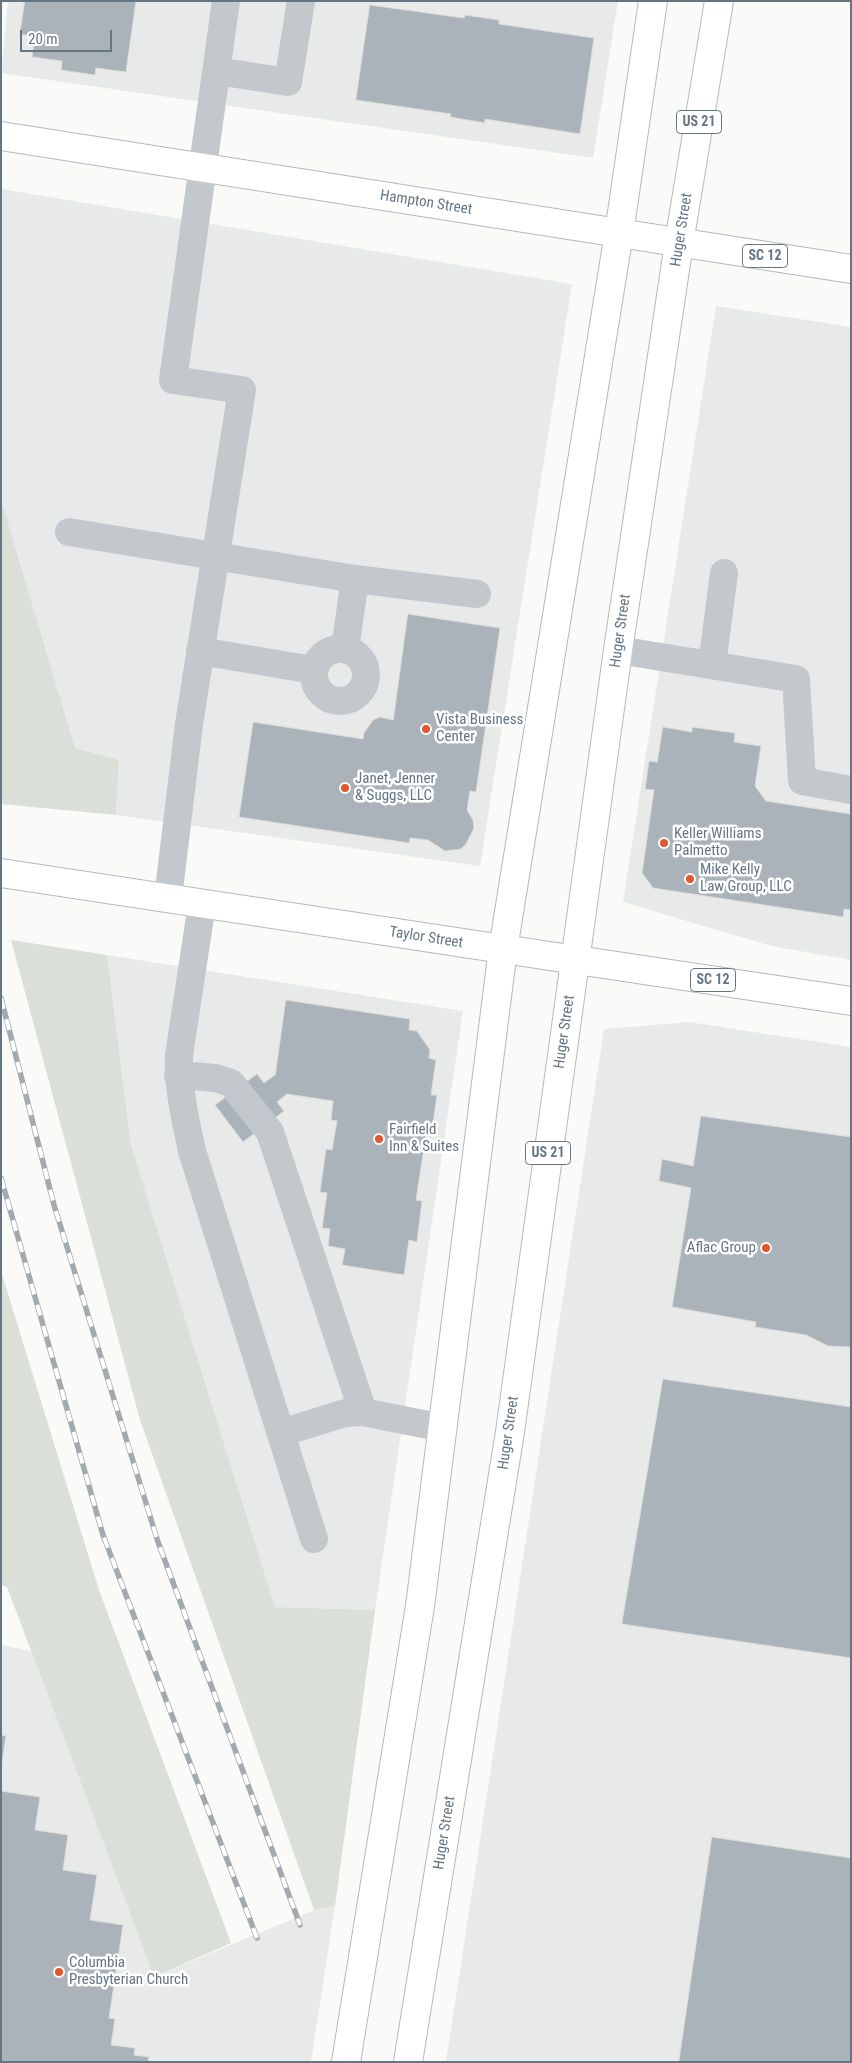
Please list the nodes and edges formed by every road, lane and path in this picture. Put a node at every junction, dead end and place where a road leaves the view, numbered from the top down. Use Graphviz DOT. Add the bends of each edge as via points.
graph roads {
  1 [pos="226,1"];
  2 [pos="301,1"];
  3 [pos="652,1"];
  4 [pos="719,1"];
  5 [pos="216,70"];
  6 [pos="1,136"];
  7 [pos="202,169"];
  8 [pos="619,233"];
  9 [pos="679,243"];
  10 [pos="851,269"];
  11 [pos="69,532"];
  12 [pos="215,557"];
  13 [pos="724,573"];
  14 [pos="355,579"];
  15 [pos="477,594"];
  16 [pos="345,649"];
  17 [pos="618,650"];
  18 [pos="200,651"];
  19 [pos="712,665"];
  20 [pos="313,670"];
  21 [pos="851,790"];
  22 [pos="1,873"];
  23 [pos="168,898"];
  24 [pos="202,904"];
  25 [pos="503,950"];
  26 [pos="575,961"];
  27 [pos="851,1000"];
  28 [pos="178,1075"];
  29 [pos="363,1412"];
  30 [pos="443,1428"];
  31 [pos="281,1433"];
  32 [pos="314,1538"];
  33 [pos="346,2062"];
  34 [pos="408,2062"];
  1 -- 5 [label="lane"];
  2 -- 5 [label="lane" via="288,82"];
  3 -- 8 [label="main road"];
  4 -- 9 [label="main road, Huger Street / US 21"];
  5 -- 7 [label="lane"];
  6 -- 7 [label="main road, Hampton Street / SC 12"];
  7 -- 8 [label="main road, Hampton Street / SC 12"];
  7 -- 12 [label="lane" via="173,380 242,390"];
  8 -- 9 [label="main road, Hampton Street / SC 12"];
  8 -- 25 [label="main road"];
  9 -- 10 [label="main road, Hampton Street / SC 12"];
  9 -- 17 [label="main road, Huger Street / US 21"];
  11 -- 12 [label="lane"];
  12 -- 14 [label="lane"];
  12 -- 18 [label="lane"];
  13 -- 19 [label="lane"];
  14 -- 15 [label="lane"];
  14 -- 16 [label="lane"];
  16 -- 20 [label="lane" via="336,648 321,655"];
  16 -- 20 [label="lane" via="354,652 365,666 365,684 353,698 345,701 328,699 316,687"];
  17 -- 19 [label="lane"];
  17 -- 26 [label="main road, Huger Street / US 21"];
  18 -- 20 [label="lane"];
  18 -- 23 [label="lane"];
  19 -- 21 [label="lane" via="796,679 802,781"];
  22 -- 23 [label="main road, Taylor Street / SC 12"];
  23 -- 24 [label="main road, Taylor Street / SC 12"];
  24 -- 25 [label="main road, Taylor Street / SC 12"];
  24 -- 28 [label="lane"];
  25 -- 26 [label="main road, Taylor Street / SC 12"];
  25 -- 30 [label="main road"];
  26 -- 27 [label="main road, Taylor Street / SC 12"];
  26 -- 34 [label="main road, Huger Street / US 21" via="510,1432"];
  28 -- 29 [label="lane" via="216,1078 231,1083 270,1132"];
  28 -- 31 [label="lane" via="192,1151"];
  29 -- 30 [label="lane"];
  29 -- 31 [label="lane" via="345,1413"];
  30 -- 33 [label="main road" via="420,1606"];
  31 -- 32 [label="lane"];
}
